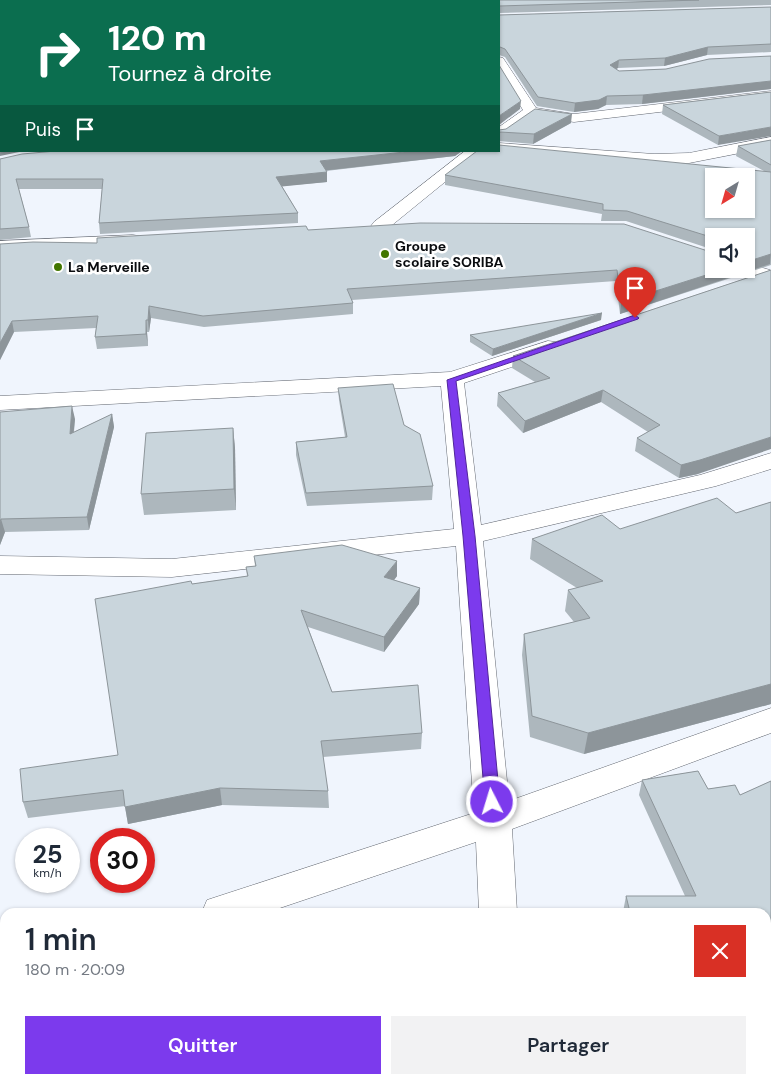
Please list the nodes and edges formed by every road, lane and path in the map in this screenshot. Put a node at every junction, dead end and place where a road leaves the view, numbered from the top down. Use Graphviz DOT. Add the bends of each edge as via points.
graph roads {
  1 [pos="500,64"];
  2 [pos="771,95"];
  3 [pos="531,111"];
  4 [pos="500,133"];
  5 [pos="771,142"];
  6 [pos="500,148"];
  7 [pos="474,152"];
  8 [pos="380,226"];
  9 [pos="409,226"];
  10 [pos="361,227"];
  11 [pos="146,239"];
  12 [pos="0,247"];
  13 [pos="565,341"];
  14 [pos="452,380"];
  15 [pos="0,403"];
  16 [pos="771,461"];
  17 [pos="469,536"];
  18 [pos="0,565"];
  19 [pos="771,720"];
  20 [pos="494,821"];
  21 [pos="233,908"];
  22 [pos="498,908"];
  1 -- 3 [label="street"];
  2 -- 3 [label="street" via="574,118"];
  3 -- 4 [label="street"];
  5 -- 6 [label="street" via="689,158 654,160"];
  7 -- 8 [label="street"];
  8 -- 9 [label="street"];
  8 -- 10 [label="street"];
  11 -- 12 [label="street"];
  13 -- 14 [label="street"];
  14 -- 15 [label="street"];
  14 -- 17 [label="street"];
  16 -- 17 [label="street" via="707,481"];
  17 -- 18 [label="street" via="172,568"];
  17 -- 20 [label="street"];
  19 -- 20 [label="street"];
  20 -- 21 [label="street"];
  20 -- 22 [label="street"];
}
